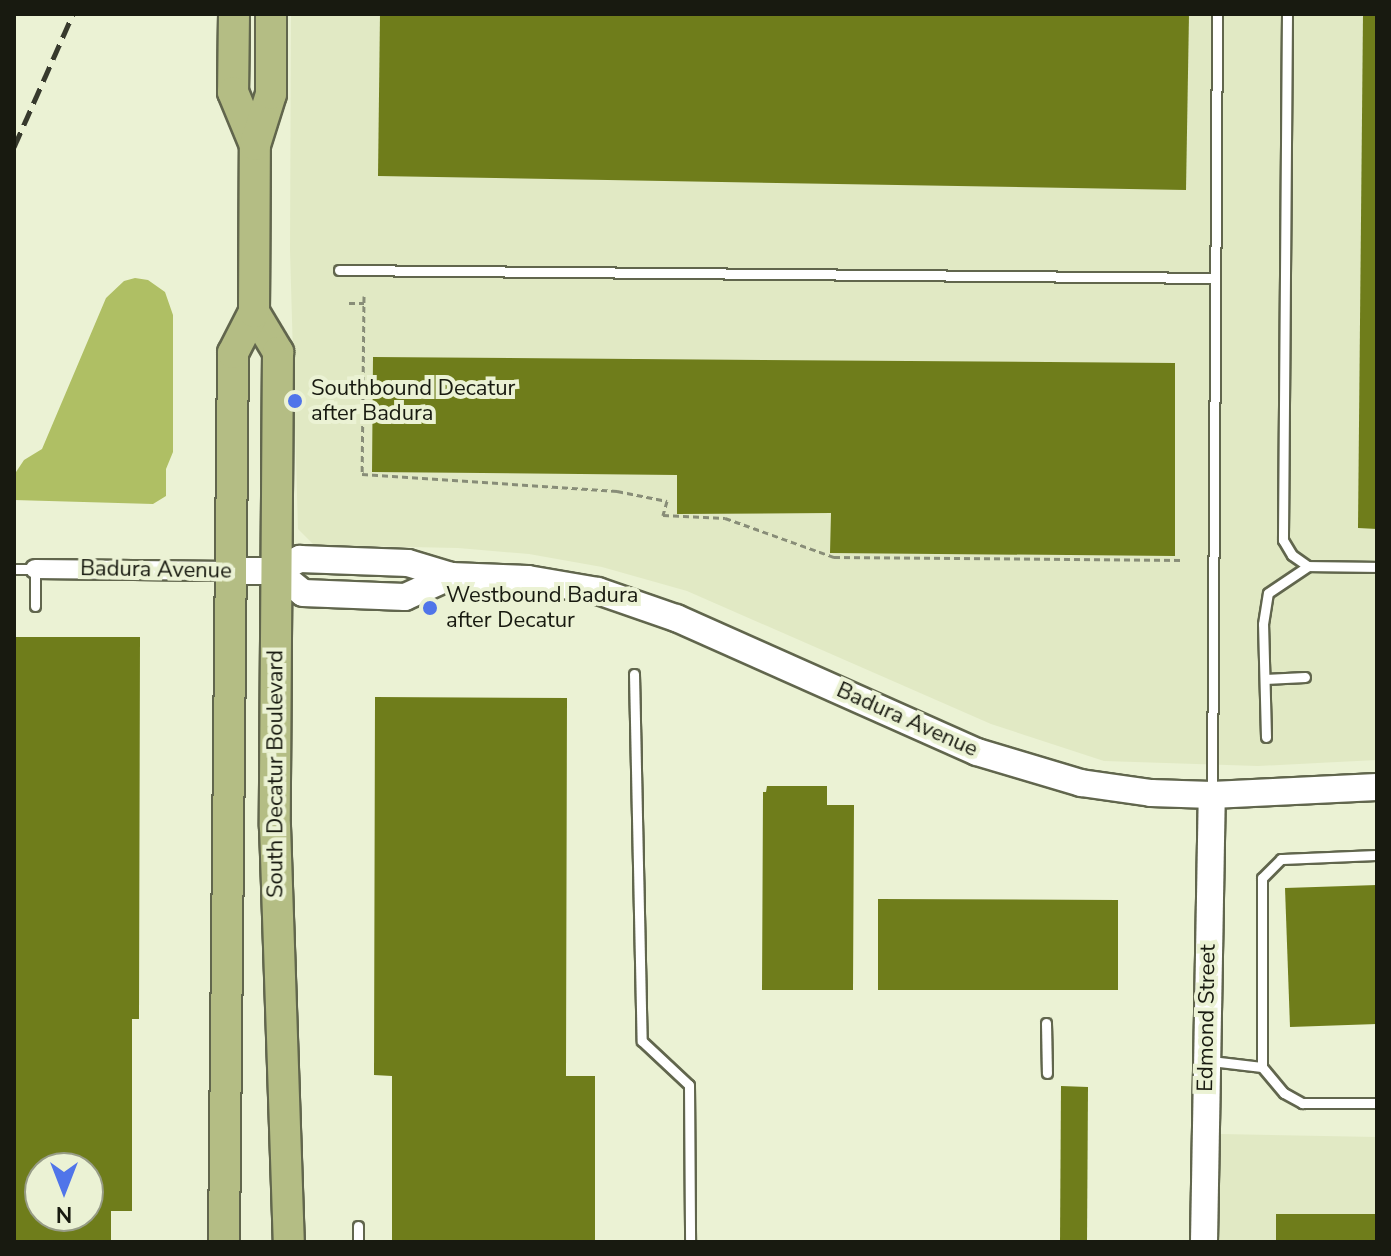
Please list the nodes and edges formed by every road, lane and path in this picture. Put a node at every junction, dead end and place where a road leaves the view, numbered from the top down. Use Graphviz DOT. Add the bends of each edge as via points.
graph roads {
  1 [pos="234,14"];
  2 [pos="271,14"];
  3 [pos="1217,14"];
  4 [pos="1287,14"];
  5 [pos="255,145"];
  6 [pos="339,270"];
  7 [pos="1215,278"];
  8 [pos="364,296"];
  9 [pos="349,303"];
  10 [pos="364,303"];
  11 [pos="254,312"];
  12 [pos="1182,560"];
  13 [pos="1308,566"];
  14 [pos="1377,567"];
  15 [pos="14,569"];
  16 [pos="35,569"];
  17 [pos="231,571"];
  18 [pos="276,571"];
  19 [pos="35,606"];
  20 [pos="634,674"];
  21 [pos="1305,677"];
  22 [pos="1265,679"];
  23 [pos="1266,737"];
  24 [pos="1377,787"];
  25 [pos="1212,795"];
  26 [pos="1377,855"];
  27 [pos="1046,1023"];
  28 [pos="1206,1061"];
  29 [pos="1262,1067"];
  30 [pos="1047,1073"];
  31 [pos="1377,1103"];
  32 [pos="358,1226"];
  33 [pos="224,1242"];
  34 [pos="289,1242"];
  35 [pos="358,1242"];
  36 [pos="690,1242"];
  37 [pos="1204,1242"];
  1 -- 5 [label="main road, South Decatur Boulevard" via="233,92"];
  2 -- 5 [label="main road, South Decatur Boulevard" via="271,94"];
  3 -- 7 [label="lane"];
  4 -- 13 [label="lane" via="1283,540"];
  5 -- 11 [label="main road, South Decatur Boulevard"];
  6 -- 7 [label="lane"];
  7 -- 25 [label="lane"];
  8 -- 10 [label="path"];
  9 -- 10 [label="path"];
  10 -- 12 [label="path" via="362,474 617,491 667,501 663,515 725,518 834,557"];
  11 -- 17 [label="main road, South Decatur Boulevard" via="233,353"];
  11 -- 18 [label="main road, South Decatur Boulevard" via="278,352"];
  13 -- 14 [label="lane"];
  13 -- 22 [label="lane" via="1268,593"];
  15 -- 16 [label="lane"];
  16 -- 17 [label="street, Badura Avenue"];
  16 -- 19 [label="lane"];
  17 -- 18 [label="main road, Badura Avenue"];
  17 -- 33 [label="main road, South Decatur Boulevard"];
  18 -- 25 [label="main road, Badura Avenue" via="300,559 408,563 451,576 528,579 598,591 676,618 977,752 1081,783"];
  18 -- 34 [label="main road, South Decatur Boulevard" via="275,841"];
  20 -- 36 [label="lane" via="642,1041 689,1085"];
  21 -- 22 [label="lane"];
  22 -- 23 [label="lane"];
  24 -- 25 [label="main road, Badura Avenue"];
  25 -- 28 [label="main road, Edmond Street"];
  26 -- 29 [label="lane" via="1281,859 1262,878"];
  27 -- 30 [label="lane"];
  28 -- 29 [label="lane"];
  28 -- 37 [label="main road, Edmond Street"];
  29 -- 31 [label="lane" via="1284,1093 1302,1103"];
  32 -- 35 [label="lane"];
}
